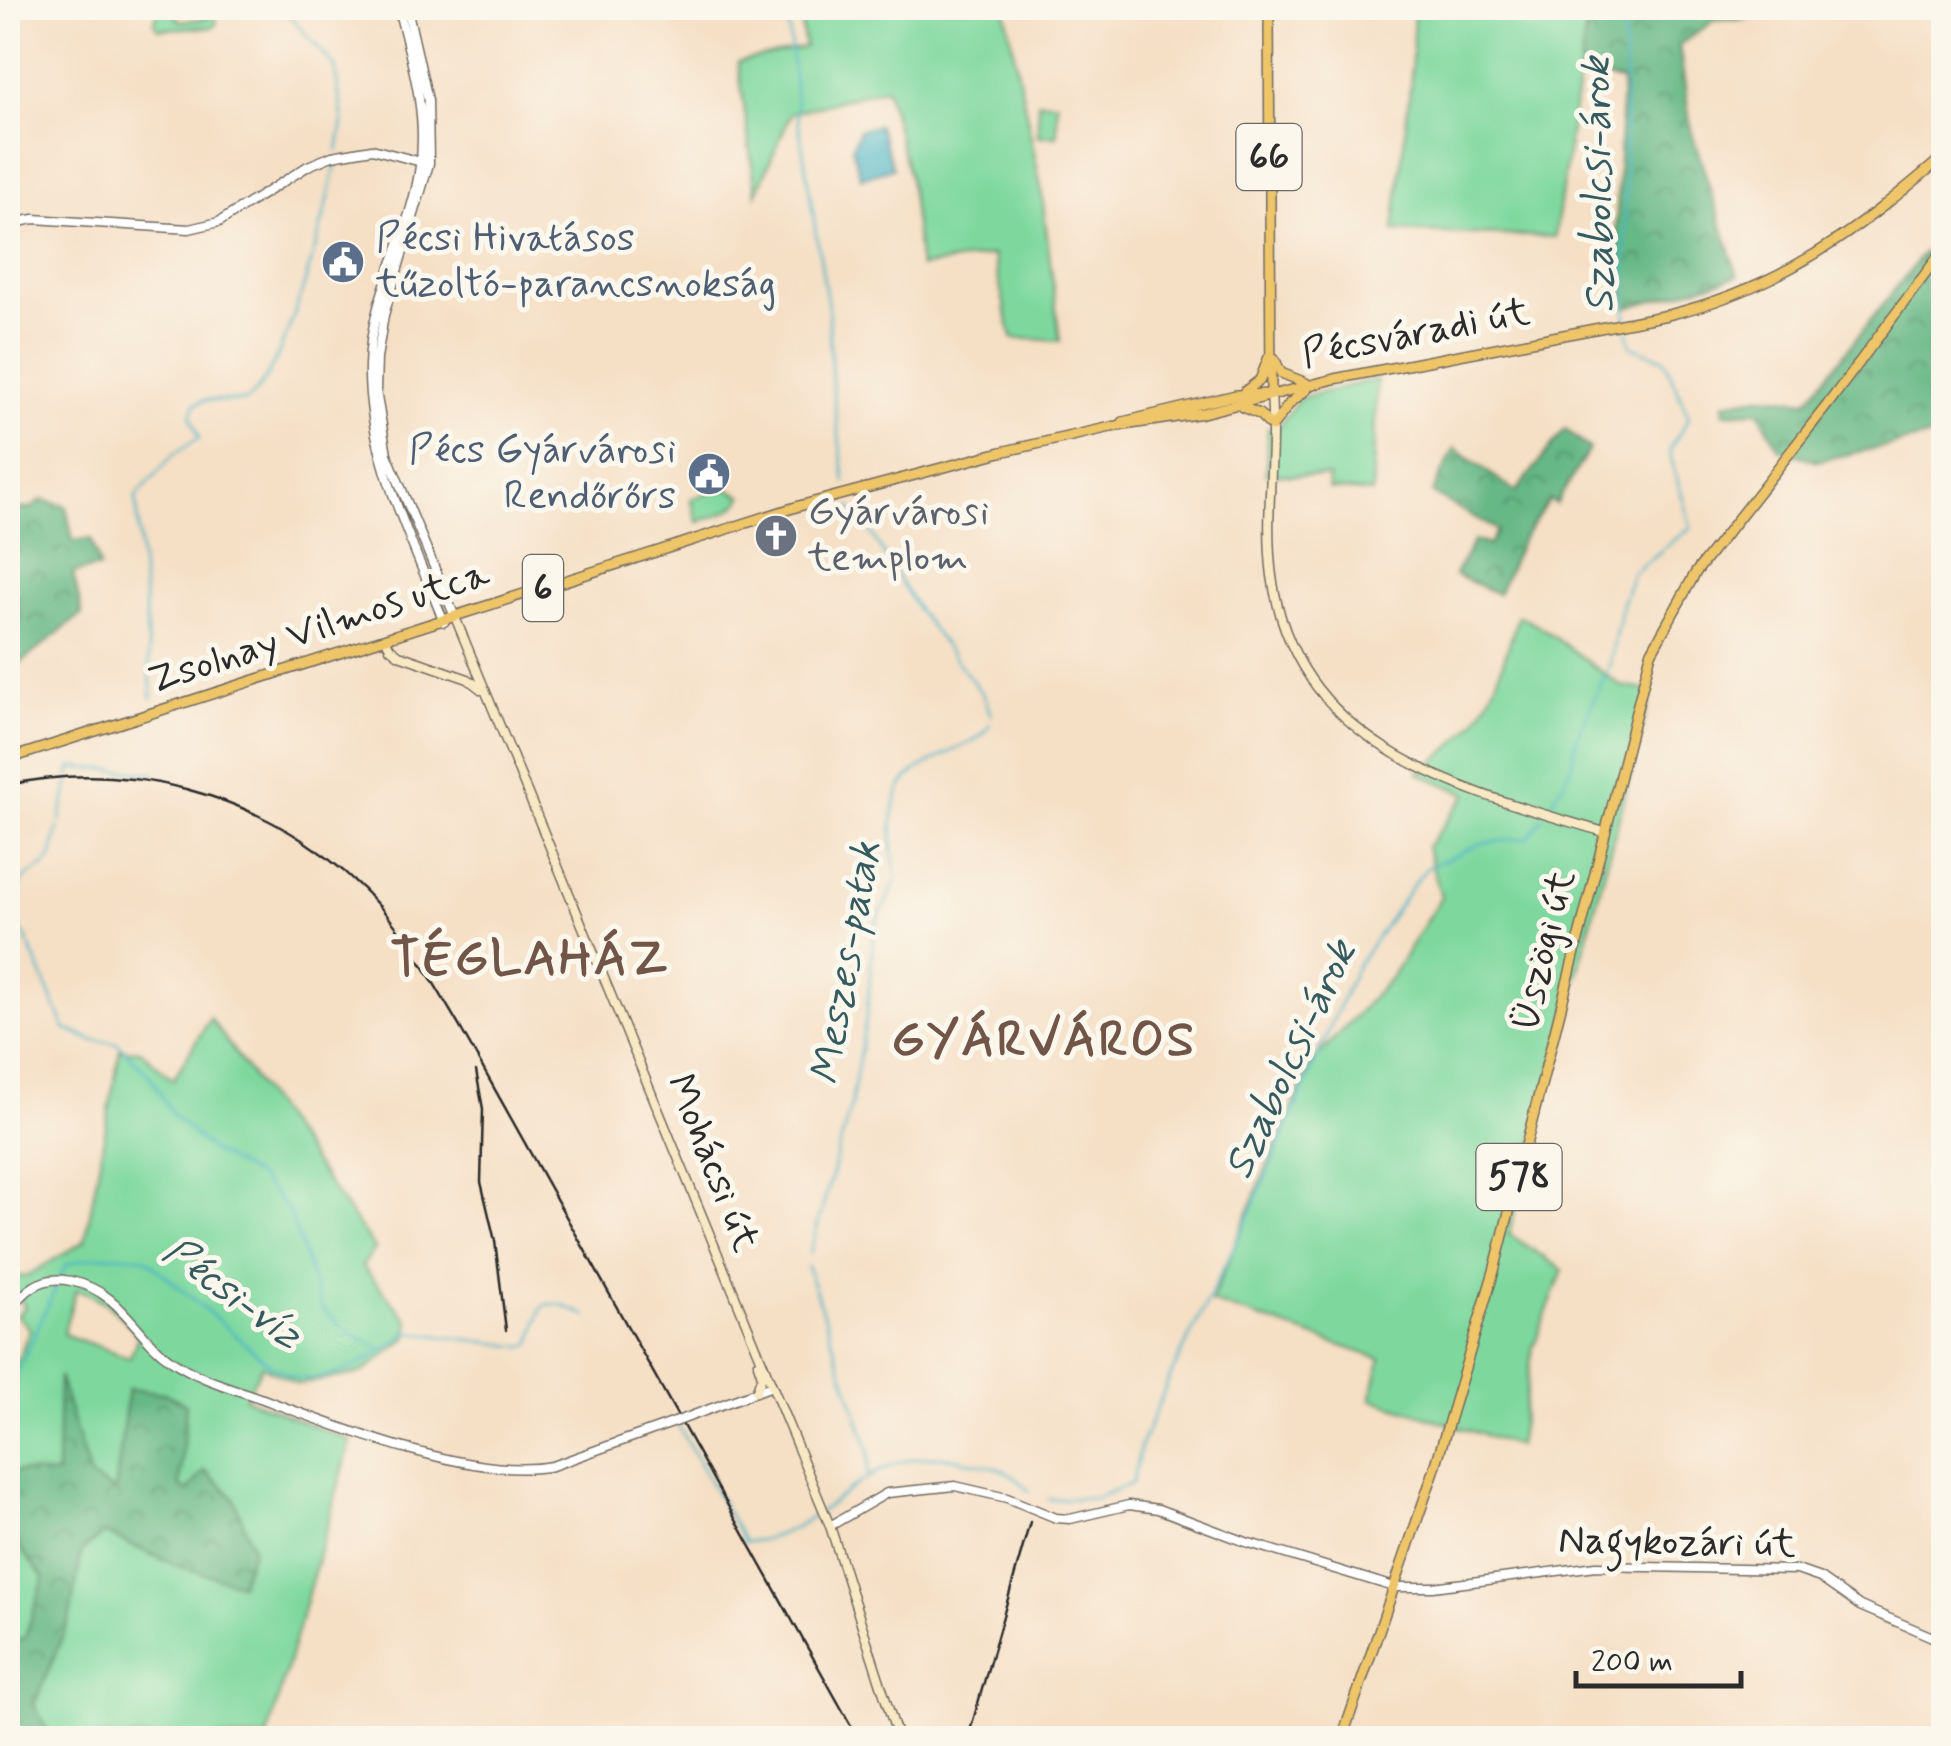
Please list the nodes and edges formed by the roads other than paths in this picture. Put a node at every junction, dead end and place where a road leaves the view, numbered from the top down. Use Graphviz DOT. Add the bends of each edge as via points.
graph roads {
  1 [pos="398,8"];
  2 [pos="407,8"];
  3 [pos="1270,8"];
  4 [pos="1944,156"];
  5 [pos="425,163"];
  6 [pos="8,224"];
  7 [pos="1944,249"];
  8 [pos="1272,350"];
  9 [pos="1314,384"];
  10 [pos="1271,394"];
  11 [pos="1236,401"];
  12 [pos="1272,427"];
  13 [pos="455,617"];
  14 [pos="444,622"];
  15 [pos="386,640"];
  16 [pos="477,671"];
  17 [pos="459,676"];
  18 [pos="485,693"];
  19 [pos="8,759"];
  20 [pos="1604,832"];
  21 [pos="8,1314"];
  22 [pos="757,1350"];
  23 [pos="772,1386"];
  24 [pos="756,1392"];
  25 [pos="829,1522"];
  26 [pos="1394,1587"];
  27 [pos="1944,1642"];
  28 [pos="898,1738"];
  29 [pos="1342,1738"];
  1 -- 5 [label="street"];
  2 -- 5 [label="street" via="428,100"];
  3 -- 8 [label="main road, 66"];
  4 -- 9 [label="main road, Pécsváradi út / 6" via="1792,270 1712,304"];
  5 -- 6 [label="street" via="367,149 336,154 230,216 188,229 34,219"];
  5 -- 13 [label="street" via="384,315 376,392 388,454"];
  5 -- 14 [label="street" via="375,318 369,375 380,450"];
  7 -- 20 [label="main road, Üszögi út / 578" via="1673,609 1645,671"];
  8 -- 9 [label="main road" via="1281,373"];
  8 -- 10 [label="main road, 66"];
  8 -- 11 [label="main road" via="1260,380"];
  9 -- 10 [label="main road, Pécsváradi út / 6"];
  9 -- 12 [label="main road"];
  10 -- 11 [label="main road, Zsolnay Vilmos utca / 6"];
  10 -- 12 [label="main road"];
  11 -- 12 [label="main road"];
  11 -- 13 [label="main road, Zsolnay Vilmos utca / 6" via="1001,452 800,506"];
  12 -- 20 [label="main road" via="1270,556 1276,592 1290,638 1342,716 1416,768"];
  13 -- 14 [label="main road, Zsolnay Vilmos utca / 6"];
  13 -- 16 [label="main road, Mohácsi út"];
  14 -- 15 [label="main road, Zsolnay Vilmos utca / 6"];
  15 -- 17 [label="main road" via="399,655"];
  15 -- 19 [label="main road, Zsolnay Vilmos utca / 6"];
  16 -- 17 [label="main road"];
  16 -- 18 [label="main road, Mohácsi út"];
  17 -- 18 [label="main road"];
  18 -- 22 [label="main road, Mohácsi út"];
  20 -- 26 [label="main road, Üszögi út / 578" via="1494,1272"];
  21 -- 24 [label="street" via="31,1286 66,1280 110,1298 160,1352 199,1375 338,1427 508,1469 588,1455"];
  22 -- 23 [label="main road, Mohácsi út"];
  22 -- 24 [label="main road" via="762,1376"];
  23 -- 24 [label="street"];
  23 -- 25 [label="main road, Mohácsi út"];
  25 -- 26 [label="street, Nagykozári út" via="886,1494 955,1486 1056,1518 1129,1505"];
  25 -- 28 [label="main road, Mohácsi út"];
  26 -- 27 [label="street, Nagykozári út" via="1596,1566 1797,1570"];
  26 -- 29 [label="main road, Üszögi út / 578"];
}
